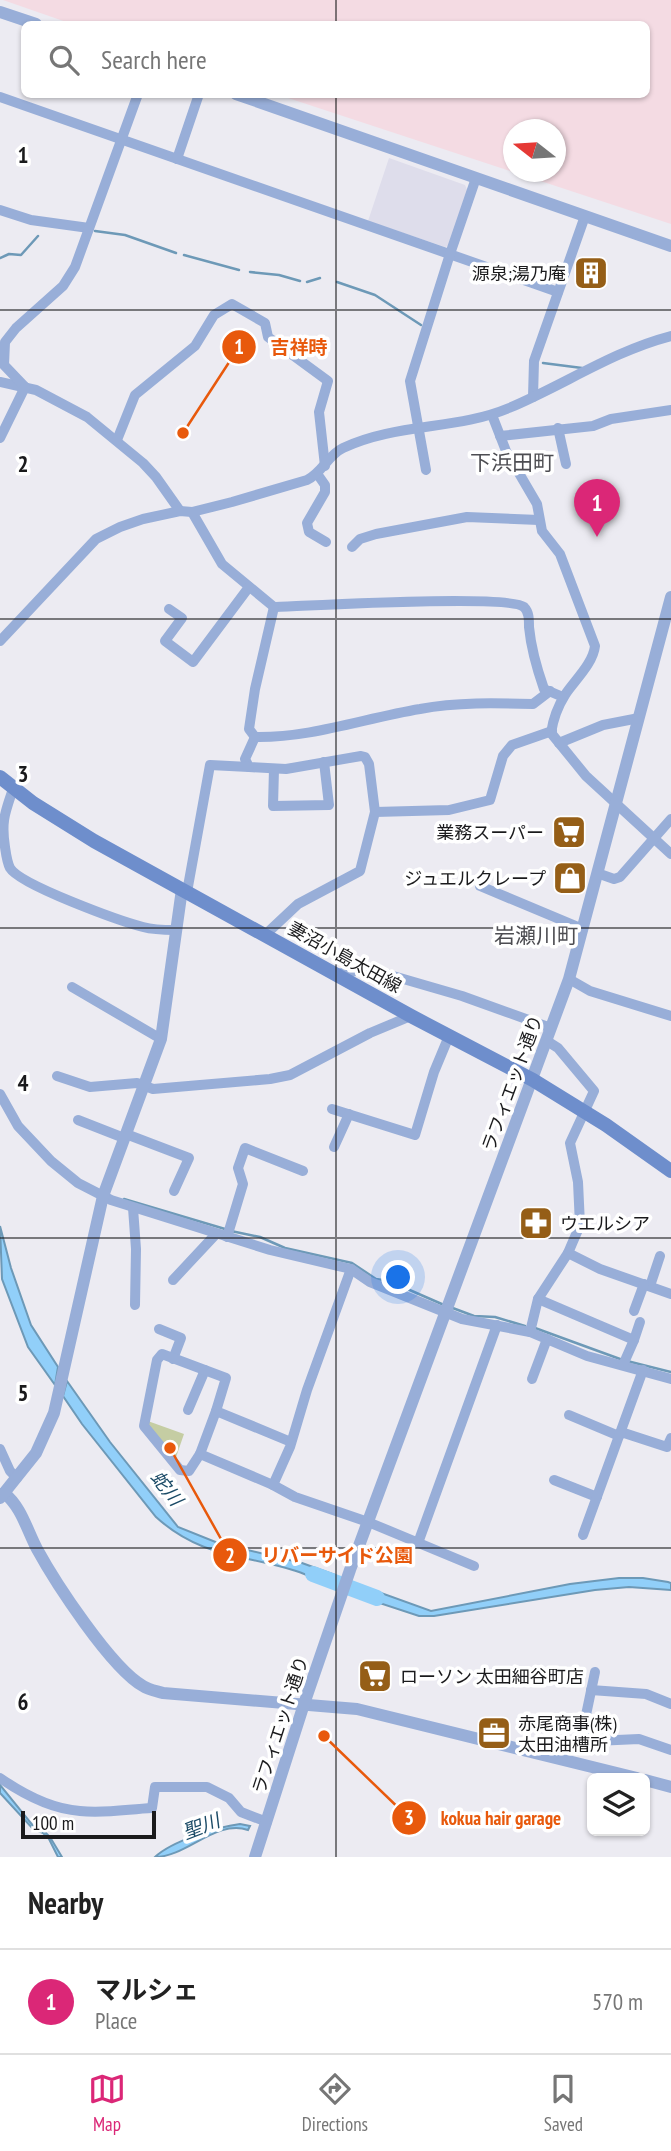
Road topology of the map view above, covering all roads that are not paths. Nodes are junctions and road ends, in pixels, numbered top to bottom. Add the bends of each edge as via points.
1 (0, 12) edge
2 (27, 21) edge
3 (0, 97) edge
4 (137, 98) edge
5 (198, 98) edge
6 (247, 98) edge
7 (122, 140) junction
8 (177, 159) junction
9 (476, 178) junction
10 (0, 210) edge
11 (585, 216) junction
12 (89, 228) junction
13 (671, 246) edge
14 (450, 254) junction
15 (558, 292) junction
16 (671, 336) edge
17 (0, 382) edge
18 (24, 387) junction
19 (533, 397) junction
20 (671, 410) edge
21 (492, 415) junction
22 (419, 426) junction
23 (558, 428) junction
24 (500, 436) junction
25 (0, 438) edge
26 (117, 440) junction
27 (566, 464) dead end
28 (321, 470) junction
29 (426, 470) dead end
30 (180, 511) junction
31 (192, 512) junction
32 (539, 520) junction
33 (326, 542) dead end
34 (352, 547) dead end
35 (249, 587) junction
36 (671, 597) edge
37 (274, 607) junction
38 (169, 609) dead end
39 (1, 638) edge
40 (550, 691) junction
41 (563, 697) junction
42 (639, 718) junction
43 (552, 730) junction
44 (255, 737) junction
45 (559, 743) junction
46 (324, 762) junction
47 (250, 768) junction
48 (274, 769) junction
49 (0, 778) edge
50 (13, 789) junction
51 (617, 803) junction
52 (375, 813) junction
53 (671, 819) edge
54 (1, 822) edge
55 (653, 839) junction
56 (671, 854) edge
57 (4, 862) edge
58 (597, 873) junction
59 (480, 886) dead end
60 (185, 890) junction
61 (583, 929) junction
62 (175, 930) junction
63 (265, 935) junction
64 (336, 974) junction
65 (569, 979) junction
66 (72, 987) dead end
67 (411, 1016) junction
68 (671, 1016) edge
69 (551, 1028) junction
70 (449, 1036) junction
71 (161, 1039) junction
72 (547, 1041) junction
73 (57, 1076) dead end
74 (533, 1080) junction
75 (145, 1086) junction
76 (0, 1094) edge
77 (332, 1109) dead end
78 (585, 1112) junction
79 (349, 1114) junction
80 (78, 1120) dead end
81 (125, 1136) junction
82 (334, 1147) dead end
83 (303, 1171) dead end
84 (671, 1171) edge
85 (174, 1191) dead end
86 (103, 1196) junction
87 (133, 1208) junction
88 (221, 1235) junction
89 (568, 1253) junction
90 (660, 1256) dead end
91 (351, 1269) junction
92 (173, 1280) dead end
93 (647, 1285) junction
94 (671, 1294) edge
95 (538, 1299) junction
96 (135, 1305) dead end
97 (634, 1311) dead end
98 (445, 1312) junction
99 (639, 1322) dead end
100 (497, 1325) junction
101 (159, 1329) dead end
102 (530, 1332) junction
103 (547, 1339) junction
104 (634, 1340) junction
105 (173, 1359) junction
106 (623, 1365) junction
107 (205, 1370) junction
108 (643, 1370) junction
109 (532, 1379) dead end
110 (671, 1379) edge
111 (188, 1410) dead end
112 (216, 1411) junction
113 (569, 1415) dead end
114 (620, 1434) junction
115 (671, 1438) edge
116 (291, 1442) junction
117 (0, 1449) edge
118 (200, 1454) junction
119 (17, 1478) junction
120 (554, 1480) dead end
121 (273, 1485) junction
122 (2, 1495) edge
123 (597, 1497) junction
124 (368, 1522) junction
125 (583, 1535) dead end
126 (418, 1543) junction
127 (474, 1566) dead end
128 (595, 1672) dead end
129 (591, 1690) junction
130 (304, 1704) junction
131 (671, 1704) edge
132 (595, 1741) junction
133 (671, 1751) edge
134 (541, 1754) junction
135 (617, 1773) edge
136 (0, 1777) edge
137 (650, 1781) edge
138 (671, 1787) edge
139 (267, 1822) junction
140 (255, 1857) edge

1 - 2 street
3 - 7 street
4 - 7 street
5 - 8 street
6 - 9 street
7 - 8 street
7 - 12 street
8 - 14 street
9 - 11 street
9 - 14 street
10 - 12 street via 31,220
11 - 13 street
11 - 15 street
12 - 18 street via 63,286 5,342 4,365
14 - 15 street
14 - 22 street via 410,381
15 - 19 street via 534,361
16 - 19 street via 627,349
17 - 18 street
18 - 25 street
18 - 26 street via 87,417
19 - 21 street
20 - 23 street via 593,426
21 - 22 street
21 - 24 street
22 - 28 street via 342,449
22 - 29 street
23 - 24 street
23 - 27 street
24 - 32 street via 537,504
26 - 28 street via 135,395 195,346 214,315 232,304 265,323 268,337 328,381 319,412
26 - 30 street via 156,477
28 - 31 street via 307,480
28 - 33 street via 325,492 307,523 309,532
30 - 31 street
30 - 39 street via 143,519 96,540
31 - 35 street via 222,564
32 - 34 street via 467,517 376,534
32 - 41 street via 546,539 560,554 595,646
35 - 37 street
35 - 38 street via 193,662 165,641 182,618
36 - 42 street, ラフィエット通り
37 - 40 street via 474,600 519,604 526,608 541,680
37 - 44 street via 249,729
40 - 41 street
40 - 44 street via 533,704 483,702 421,708 344,726
41 - 43 street
42 - 45 street via 603,725
42 - 51 street, ラフィエット通り
43 - 45 street
43 - 52 street via 512,745 503,756 490,800 449,810
44 - 47 street via 245,759
45 - 51 street via 586,776
46 - 48 street
46 - 48 street via 329,805 273,806
46 - 52 street via 365,757
47 - 48 street
47 - 60 street via 210,765
49 - 50 main road, 妻沼小島太田線
50 - 54 street
50 - 60 main road, 妻沼小島太田線 via 73,830
51 - 55 street
51 - 58 street, ラフィエット通り
52 - 63 street via 360,871 298,904
53 - 55 street
54 - 57 street
55 - 56 street
55 - 58 street via 620,877
57 - 62 street via 33,886 136,925
58 - 61 street, ラフィエット通り
59 - 61 street
60 - 62 street
60 - 63 main road, 妻沼小島太田線
61 - 65 street, ラフィエット通り
62 - 71 street
63 - 64 main road, 妻沼小島太田線
64 - 67 main road, 妻沼小島太田線
64 - 69 street via 369,969
65 - 68 street via 590,991
65 - 69 street, ラフィエット通り
66 - 71 street
67 - 70 main road, 妻沼小島太田線
67 - 75 street via 290,1076
69 - 72 street, ラフィエット通り
70 - 74 main road, 妻沼小島太田線
70 - 79 street via 415,1135
71 - 75 street
72 - 74 street, ラフィエット通り
72 - 78 street via 594,1091
73 - 75 street via 90,1087
74 - 78 main road, 妻沼小島太田線
74 - 98 street, ラフィエット通り
75 - 81 street
76 - 86 street via 18,1126 51,1161
77 - 79 street
78 - 84 main road, 妻沼小島太田線
78 - 89 street via 570,1143 580,1225
79 - 82 street
80 - 81 street
81 - 85 street via 189,1158
81 - 86 street
83 - 88 street via 245,1148 238,1168 243,1184
86 - 87 street
86 - 119 street via 55,1405 44,1437
87 - 88 street
87 - 96 street
88 - 91 street
88 - 92 street
89 - 93 street
89 - 95 street
90 - 93 street
91 - 98 street via 370,1282
91 - 116 street
93 - 94 street
93 - 97 street
95 - 102 street
95 - 104 street
98 - 100 street
98 - 124 street, ラフィエット通り
99 - 104 street
100 - 102 street
100 - 126 street
101 - 105 street via 181,1338
102 - 103 street
103 - 106 street
103 - 109 street
104 - 106 street
105 - 107 street
105 - 118 street via 162,1354 157,1360 144,1426 180,1470 189,1471
106 - 108 street
107 - 111 street
107 - 112 street via 226,1378
108 - 110 street
108 - 114 street
112 - 116 street
112 - 118 street
113 - 114 street
114 - 115 street via 667,1447
114 - 123 street
116 - 121 street
117 - 119 street
118 - 121 street
119 - 122 street
120 - 123 street
121 - 124 street
122 - 130 street via 15,1503 59,1585 117,1663 143,1687 163,1693
123 - 125 street
124 - 126 street
124 - 130 street, ラフィエット通り
126 - 127 street
128 - 129 street
129 - 131 street via 646,1694
129 - 132 street via 586,1715
130 - 134 street via 357,1709
130 - 139 street, ラフィエット通り
132 - 133 street via 639,1739
132 - 134 street
134 - 135 street
136 - 139 street via 41,1801 80,1811 152,1808 155,1787 207,1787 229,1798 241,1812
137 - 138 street
139 - 140 street, ラフィエット通り

